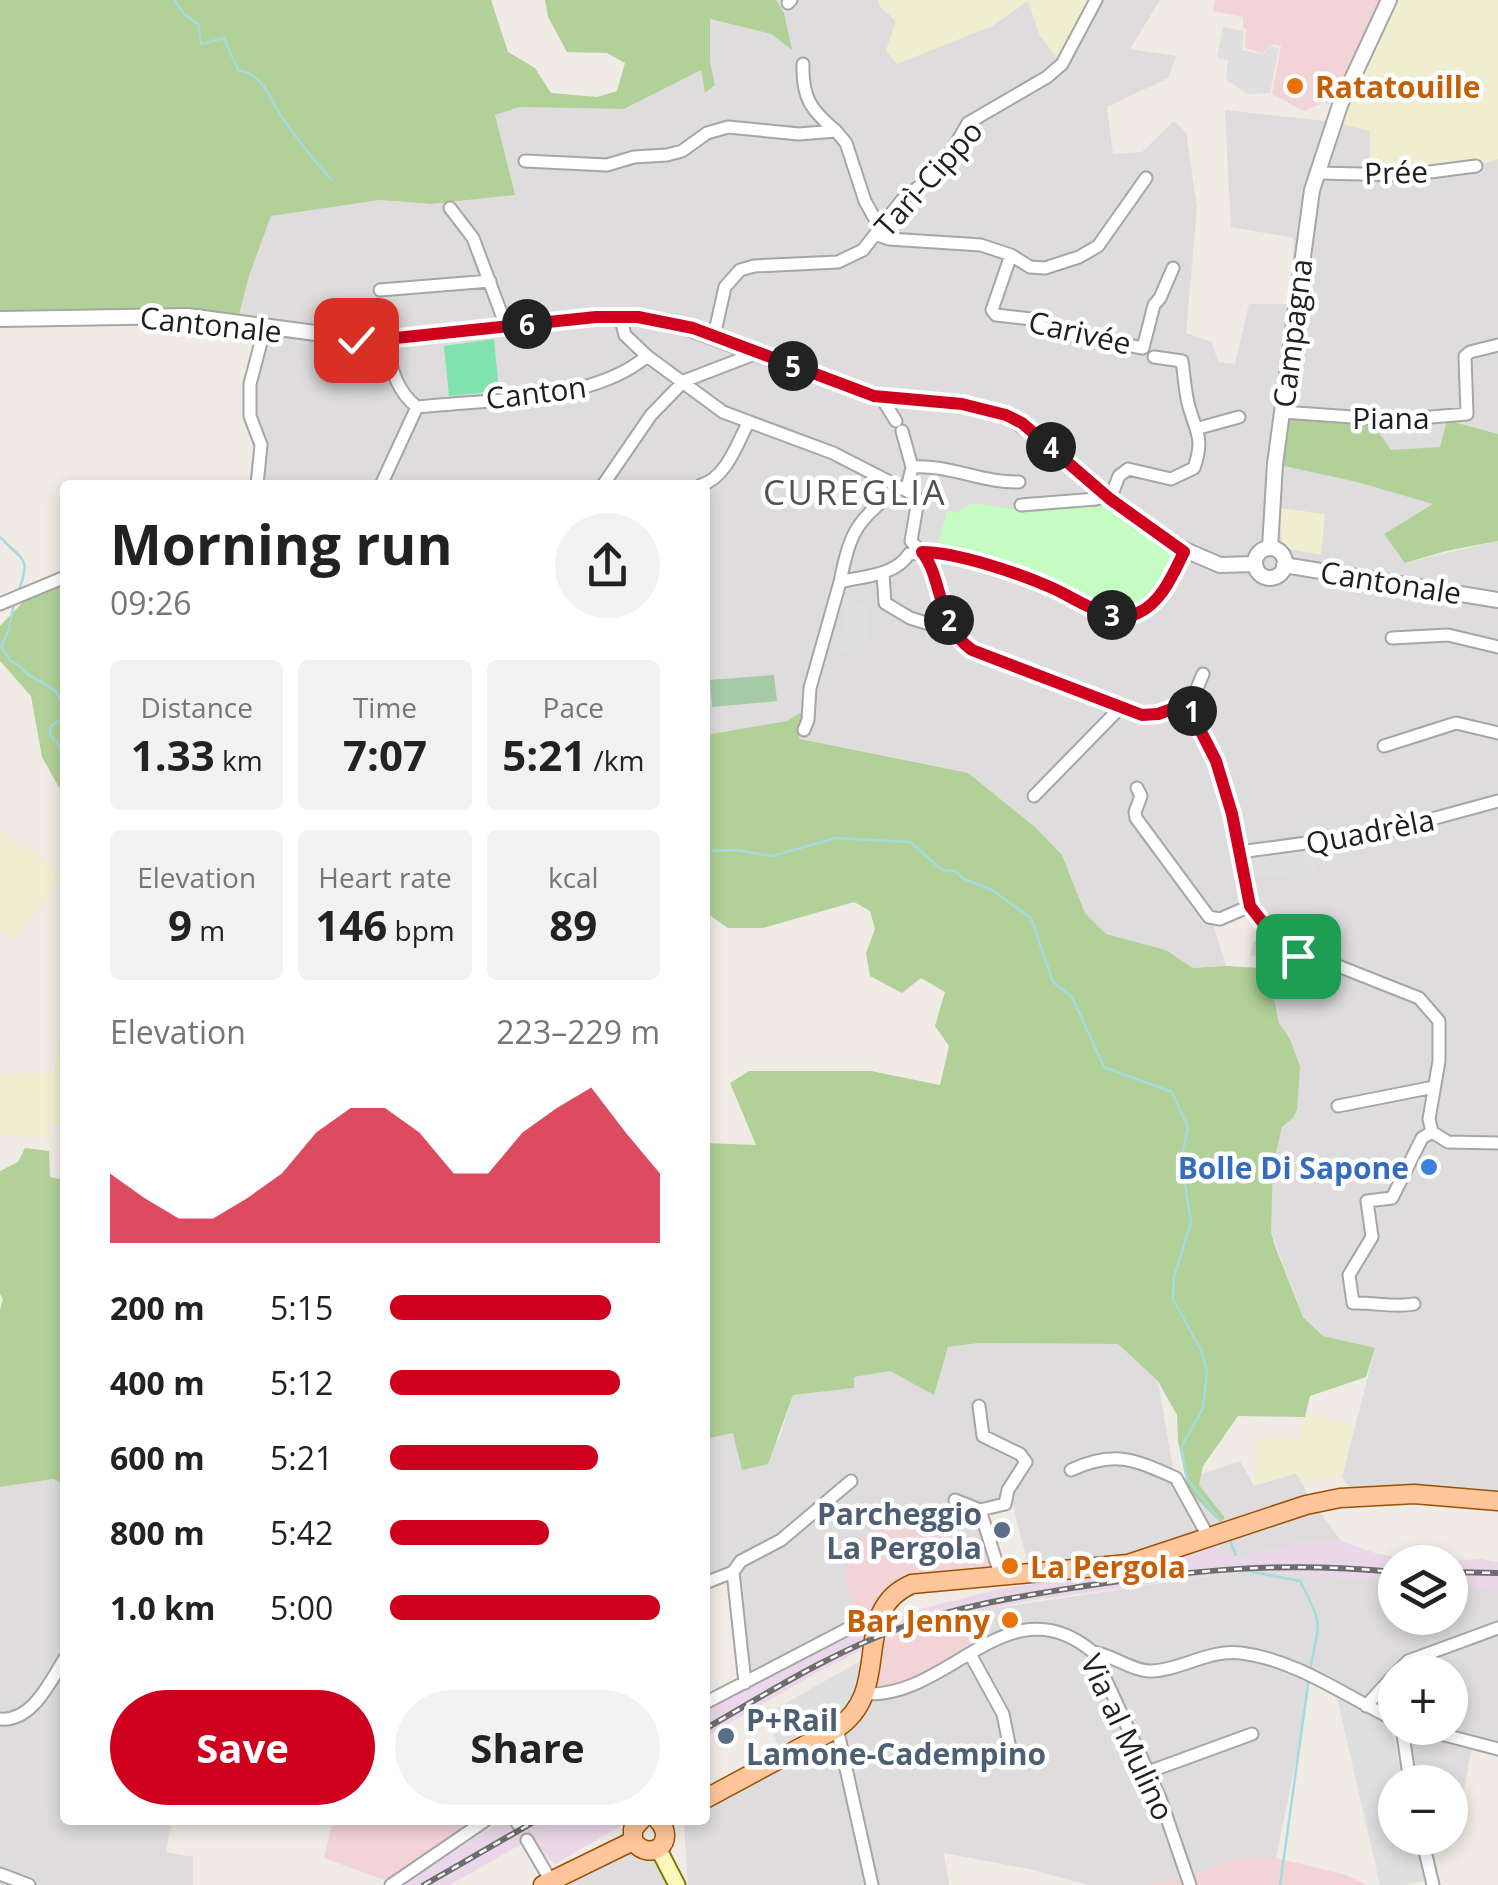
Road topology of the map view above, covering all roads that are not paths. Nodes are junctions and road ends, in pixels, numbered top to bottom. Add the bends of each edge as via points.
1 (1096, 0) edge
2 (1389, 0) edge
3 (803, 64) dead end
4 (836, 131) junction
5 (525, 161) dead end
6 (1476, 166) dead end
7 (1316, 173) junction
8 (1146, 178) dead end
9 (450, 208) dead end
10 (879, 232) junction
11 (1010, 255) junction
12 (1173, 268) dead end
13 (490, 280) junction
14 (380, 290) dead end
15 (620, 316) junction
16 (0, 319) edge
17 (506, 326) junction
18 (265, 327) junction
19 (714, 336) junction
20 (387, 339) junction
21 (1498, 346) edge
22 (756, 353) junction
23 (647, 356) junction
24 (1154, 357) dead end
25 (684, 380) junction
26 (881, 397) junction
27 (417, 406) junction
28 (1282, 412) junction
29 (1240, 417) dead end
30 (748, 423) junction
31 (1199, 428) junction
32 (912, 468) junction
33 (258, 480) edge
34 (383, 480) edge
35 (607, 480) edge
36 (1019, 482) dead end
37 (710, 483) edge
38 (903, 488) junction
39 (1108, 497) junction
40 (1022, 505) dead end
41 (1270, 548) junction
42 (922, 552) junction
43 (1184, 552) junction
44 (1255, 564) junction
45 (1284, 565) junction
46 (883, 573) junction
47 (60, 580) edge
48 (840, 582) junction
49 (11, 598) edge
50 (1498, 600) edge
51 (954, 632) junction
52 (1392, 638) dead end
53 (1498, 647) edge
54 (1203, 674) dead end
55 (1183, 705) junction
56 (1120, 708) junction
57 (804, 730) dead end
58 (1498, 734) edge
59 (1384, 746) dead end
60 (1138, 788) dead end
61 (1034, 796) dead end
62 (1498, 801) edge
63 (1240, 852) junction
64 (1250, 906) junction
65 (1434, 1087) junction
66 (1338, 1106) dead end
67 (1432, 1132) junction
68 (1498, 1143) edge
69 (1414, 1304) dead end
70 (979, 1406) dead end
71 (1070, 1470) dead end
72 (851, 1481) dead end
73 (955, 1500) dead end
74 (1498, 1501) edge
75 (980, 1510) junction
76 (1219, 1535) junction
77 (733, 1572) junction
78 (1001, 1578) junction
79 (710, 1581) edge
80 (877, 1620) junction
81 (1498, 1628) edge
82 (1094, 1652) junction
83 (970, 1654) junction
84 (1427, 1655) edge
85 (60, 1665) edge
86 (745, 1683) junction
87 (1378, 1693) edge
88 (866, 1694) junction
89 (710, 1700) edge
90 (1366, 1706) junction
91 (1378, 1712) edge
92 (0, 1719) edge
93 (837, 1728) junction
94 (1252, 1734) dead end
95 (1468, 1741) edge
96 (1498, 1749) edge
97 (1010, 1750) dead end
98 (1148, 1772) junction
99 (710, 1796) edge
100 (479, 1825) edge
101 (636, 1825) edge
102 (664, 1825) edge
103 (527, 1840) dead end
104 (633, 1841) junction
105 (658, 1850) junction
106 (1426, 1855) edge
107 (0, 1874) edge
108 (547, 1883) edge
109 (29, 1885) edge
110 (391, 1885) edge
111 (676, 1885) edge
112 (872, 1885) edge
113 (1190, 1885) edge
114 (1433, 1885) edge

1 - 10 street, Tarì-Cippo via 1062,64 968,123 941,170 902,200
2 - 7 street, Campagna
3 - 4 street via 804,92
4 - 5 street via 728,127 673,154 607,164
4 - 10 street
6 - 7 street, Prée via 1408,175
7 - 28 street, Campagna
8 - 11 street via 1093,250 1040,269
9 - 13 street via 473,238
10 - 11 street via 889,239 982,245
10 - 19 street, Tarì-Cippo via 852,258 838,262 740,270 725,287
11 - 12 street, Carivée via 992,310 996,315 1143,348
13 - 14 street
13 - 17 street
15 - 17 street, Cantonale
15 - 19 street, Cantonale
15 - 23 street via 624,335
16 - 18 street, Cantonale via 178,315
17 - 20 street, Cantonale
18 - 20 street, Cantonale
18 - 33 street via 250,384 250,416 261,445
19 - 22 street, Cantonale
20 - 27 street via 404,398
21 - 28 street, Piana via 1465,356 1467,414 1395,420
22 - 25 street
22 - 26 street, Cantonale
23 - 25 street
23 - 27 street, Canton via 600,384
24 - 31 street via 1182,361 1188,406
25 - 30 street
25 - 35 street
26 - 32 street
26 - 39 street, Cantonale via 1006,415
27 - 34 street
28 - 41 street, Campagna
29 - 31 street
30 - 37 street
30 - 38 street via 833,453
31 - 39 street via 1194,468 1171,479 1128,469
32 - 36 street
32 - 38 street
38 - 42 street via 918,500 911,541
38 - 48 street via 865,515 849,538
39 - 40 street
39 - 43 street, Cantonale
41 - 44 street
41 - 45 street
42 - 43 street via 1049,586 1122,616 1139,613 1158,597
42 - 46 street
42 - 51 street
43 - 44 street, Cantonale via 1220,564
44 - 45 street via 1272,577
45 - 50 street, Cantonale
46 - 48 street
46 - 51 street via 885,602
47 - 49 street
48 - 57 street
51 - 56 street via 972,650
52 - 53 street via 1448,635
54 - 55 street
55 - 56 street via 1142,715
55 - 63 street via 1193,712 1216,761
56 - 61 street
58 - 59 street via 1456,723
60 - 64 street via 1136,818 1209,917
62 - 63 street, Quadrèla via 1380,833
63 - 64 street
64 - 65 street via 1298,956 1419,998 1439,1022
65 - 66 street
65 - 67 street
67 - 68 street via 1448,1142
67 - 69 street via 1422,1138 1392,1198 1367,1201 1372,1237 1349,1275 1353,1303
70 - 75 street via 982,1436 1026,1462 1006,1504
71 - 76 street via 1117,1457 1176,1478
72 - 77 street
73 - 75 street
74 - 76 main road via 1366,1495 1320,1501
75 - 78 street
76 - 78 main road via 1117,1566
77 - 79 street
77 - 86 street
78 - 80 main road via 912,1584 890,1598
80 - 86 street
80 - 88 main road
81 - 84 street
82 - 83 street, Via al Mulino via 1067,1634 1038,1627
82 - 90 street via 1146,1671 1228,1652 1247,1654 1309,1673
82 - 98 street, Via al Mulino
83 - 88 street, Via al Mulino via 895,1692
83 - 97 street via 1003,1714
85 - 92 street via 24,1714
86 - 89 street
87 - 90 street
88 - 93 main road
90 - 91 street
93 - 99 main road
93 - 112 street
94 - 98 street
95 - 96 street
98 - 113 street, Via al Mulino
100 - 110 street
101 - 104 main road
102 - 105 main road via 666,1840
103 - 108 street
104 - 105 main road via 645,1852
104 - 108 main road
105 - 111 main road
106 - 114 street
107 - 109 street

